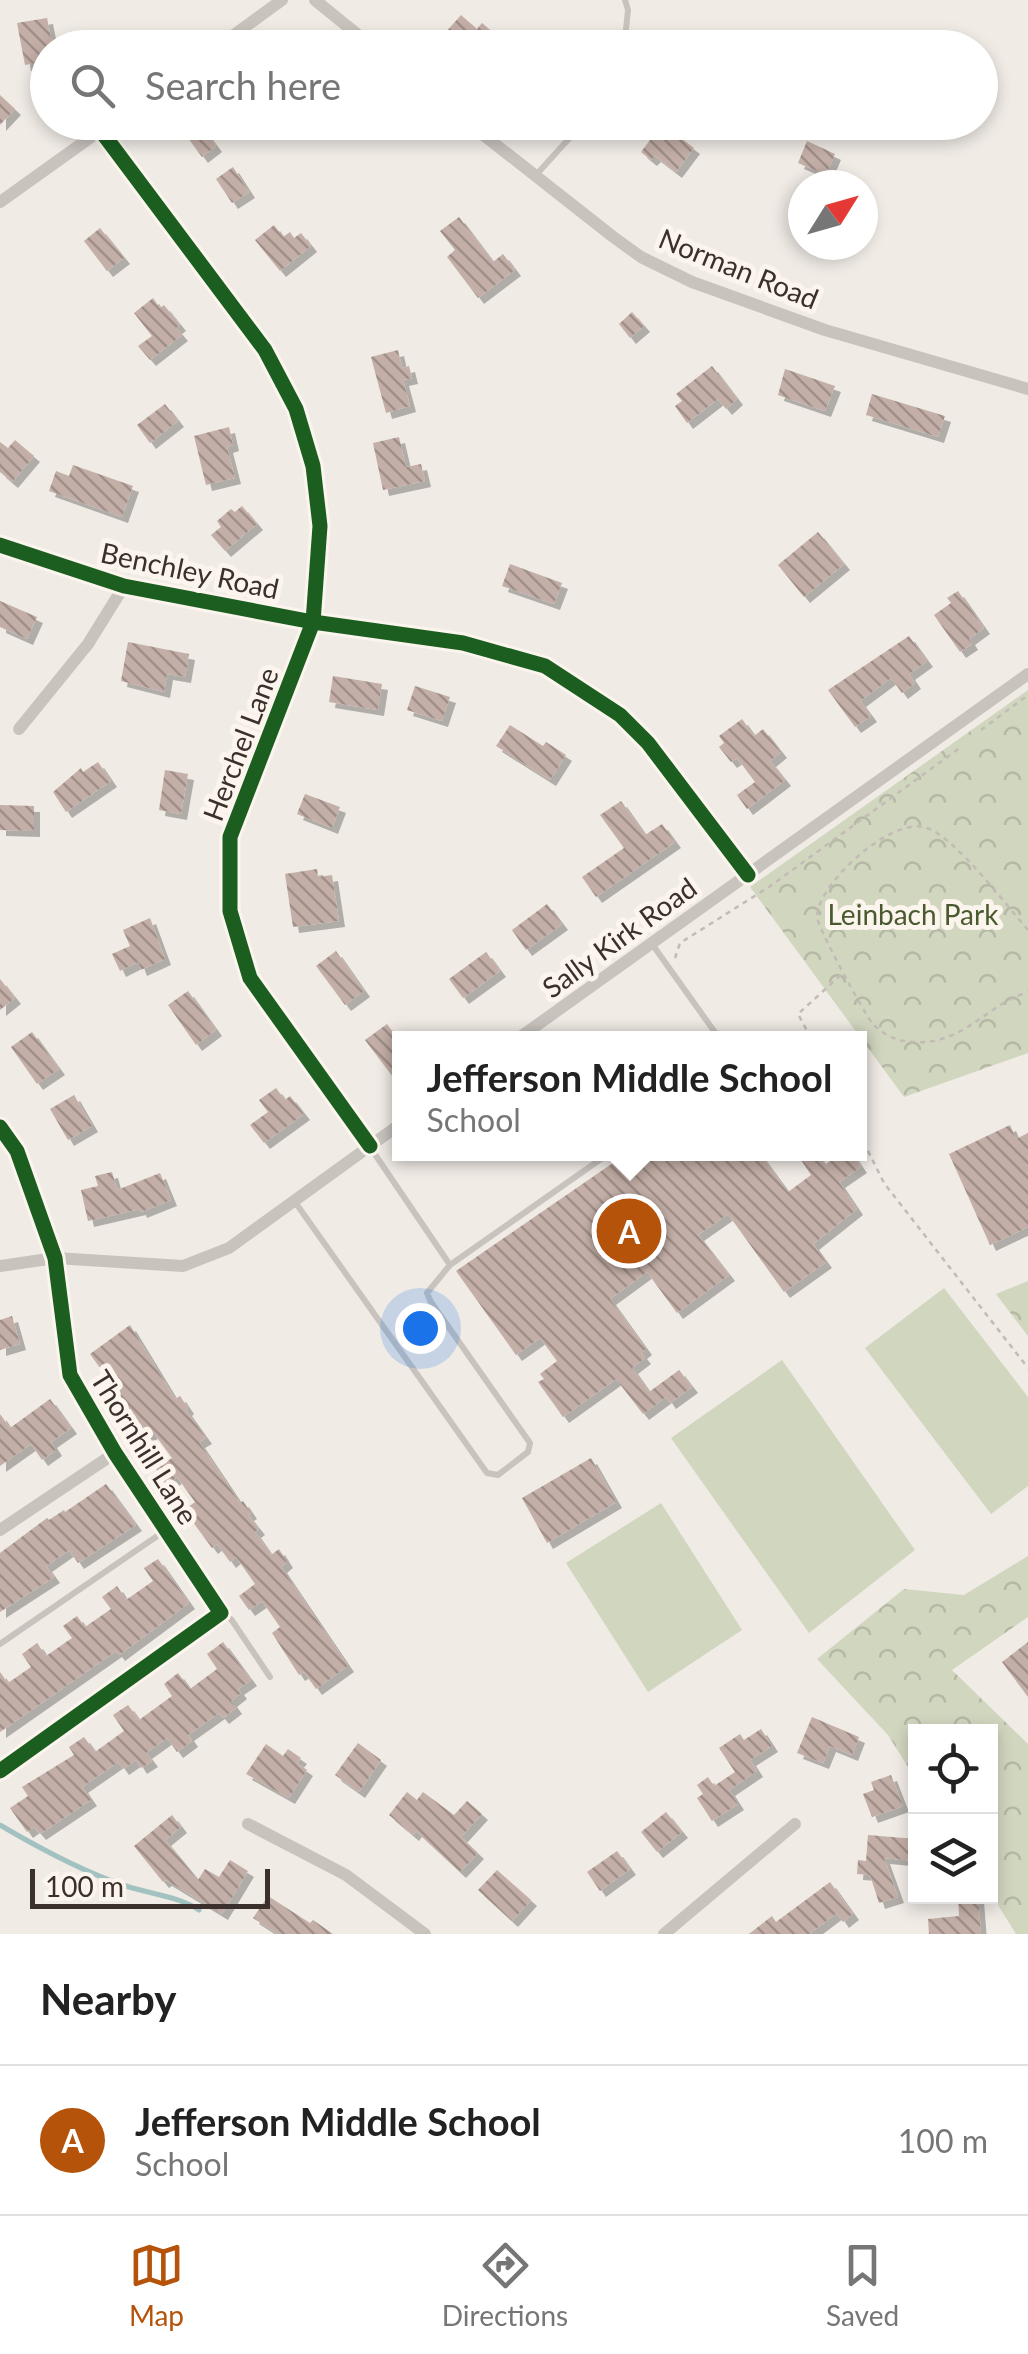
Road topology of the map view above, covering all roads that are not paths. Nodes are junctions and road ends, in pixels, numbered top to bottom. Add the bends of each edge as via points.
1 (282, 0) edge
2 (315, 0) edge
3 (626, 0) edge
4 (241, 30) edge
5 (352, 30) edge
6 (626, 30) edge
7 (87, 140) edge
8 (117, 140) edge
9 (490, 140) edge
10 (568, 140) edge
11 (535, 176) junction
12 (0, 202) edge
13 (1028, 389) edge
14 (0, 544) edge
15 (124, 586) junction
16 (313, 622) junction
17 (1028, 674) edge
18 (19, 729) dead end
19 (748, 876) junction
20 (652, 944) junction
21 (530, 1031) edge
22 (714, 1031) edge
23 (0, 1127) edge
24 (392, 1130) edge
25 (370, 1146) junction
26 (598, 1161) edge
27 (294, 1200) junction
28 (54, 1258) junction
29 (450, 1265) junction
30 (0, 1266) edge
31 (115, 1452) junction
32 (0, 1530) edge
33 (166, 1530) junction
34 (221, 1613) junction
35 (0, 1644) edge
36 (270, 1677) dead end
37 (0, 1771) edge
38 (248, 1824) dead end
39 (796, 1824) dead end
40 (425, 1934) edge
41 (664, 1934) edge

1 - 4 street
2 - 5 street
3 - 6 lane
7 - 12 street
8 - 16 street, Herchel Lane via 265,350 296,409 313,466 320,526
9 - 11 street, Norman Road
10 - 11 lane
11 - 13 street, Norman Road via 642,257 692,282 825,330
14 - 15 street, Benchley Road
15 - 16 street, Benchley Road
15 - 18 street via 88,644
16 - 19 street, Benchley Road via 463,643 545,666 620,715 648,743
16 - 25 street, Herchel Lane via 230,837 230,912 250,978
17 - 19 street, Sally Kirk Road
19 - 20 street, Sally Kirk Road
20 - 21 street, Sally Kirk Road
20 - 22 lane
23 - 28 street, Thornhill Lane via 17,1151
24 - 25 street
25 - 27 street
25 - 29 lane
26 - 29 lane
27 - 28 street via 229,1248 183,1266
27 - 29 lane via 487,1473 498,1475 530,1444 430,1302 426,1293
28 - 30 street
28 - 31 street, Thornhill Lane via 70,1374
31 - 32 street
31 - 33 street, Thornhill Lane
33 - 34 street, Thornhill Lane
33 - 35 lane
34 - 36 lane
34 - 37 street
38 - 40 street via 346,1875
39 - 41 street

